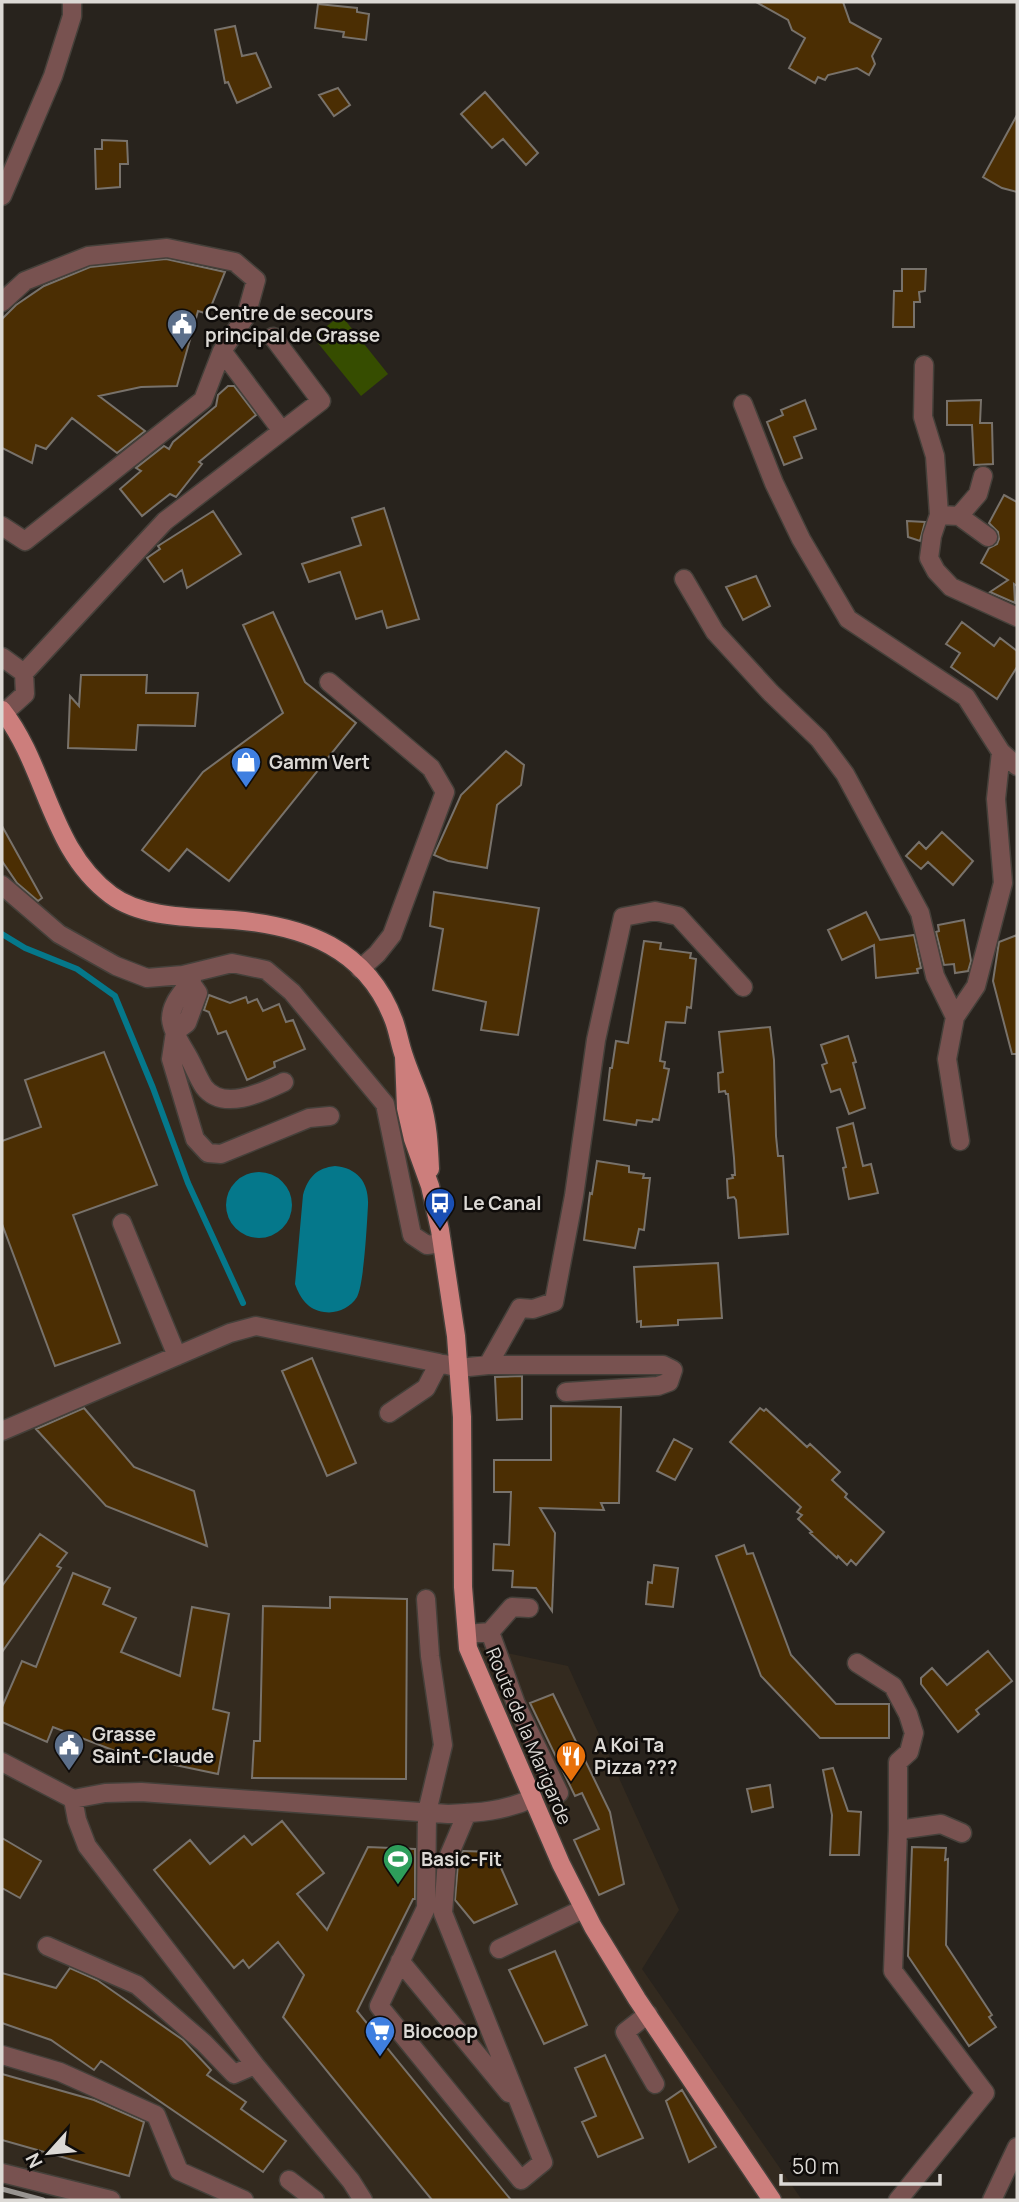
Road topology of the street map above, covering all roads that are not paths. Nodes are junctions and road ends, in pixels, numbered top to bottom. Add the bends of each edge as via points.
1 (72, 2) edge
2 (2, 196) edge
3 (2, 302) edge
4 (272, 337) dead end
5 (222, 351) junction
6 (924, 365) dead end
7 (743, 404) dead end
8 (282, 431) junction
9 (984, 476) dead end
10 (939, 515) junction
11 (959, 516) junction
12 (2, 526) edge
13 (988, 537) dead end
14 (684, 579) dead end
15 (1017, 617) edge
16 (2, 657) edge
17 (24, 673) junction
18 (329, 682) dead end
19 (3, 712) edge
20 (1001, 752) junction
21 (1017, 766) edge
22 (2, 885) edge
23 (360, 969) junction
24 (193, 977) junction
25 (743, 987) dead end
26 (955, 1017) junction
27 (175, 1032) junction
28 (284, 1082) dead end
29 (330, 1116) dead end
30 (960, 1141) dead end
31 (122, 1223) dead end
32 (442, 1243) junction
33 (177, 1356) junction
34 (439, 1363) junction
35 (488, 1366) junction
36 (458, 1368) junction
37 (566, 1392) dead end
38 (389, 1413) dead end
39 (2, 1431) edge
40 (426, 1599) dead end
41 (529, 1608) dead end
42 (490, 1632) junction
43 (467, 1634) junction
44 (857, 1663) dead end
45 (2, 1762) edge
46 (559, 1793) dead end
47 (73, 1798) junction
48 (533, 1798) junction
49 (427, 1812) junction
50 (467, 1813) junction
51 (898, 1830) junction
52 (962, 1833) dead end
53 (583, 1909) junction
54 (422, 1915) junction
55 (47, 1946) dead end
56 (499, 1949) dead end
57 (458, 1950) junction
58 (400, 1961) junction
59 (648, 2014) junction
60 (2, 2055) edge
61 (255, 2065) junction
62 (655, 2084) dead end
63 (1017, 2147) edge
64 (539, 2165) junction
65 (2, 2172) edge
66 (289, 2180) dead end
67 (111, 2200) edge
68 (244, 2200) edge
69 (315, 2200) edge
70 (363, 2200) edge
71 (772, 2200) edge
72 (898, 2200) edge
73 (992, 2200) edge

1 - 2 street via 53,76
3 - 5 street via 25,281 88,256 167,248 235,262 256,280 246,316
4 - 8 street via 321,401
5 - 8 street
5 - 12 street via 203,400 192,409 25,541
6 - 10 street via 923,417 936,456
7 - 20 street via 801,539 848,619 966,697
8 - 17 street via 165,521
9 - 11 street via 978,494
10 - 11 street
10 - 15 street via 929,558 936,571 951,587
11 - 13 street
14 - 26 street via 715,632 819,738 845,774 920,913 935,976
16 - 17 street
17 - 19 street via 25,694
18 - 23 street via 431,768 445,792 392,935
19 - 23 main road, Route de la Marigarde via 21,739 73,857 113,897 165,914 287,927 339,951
20 - 21 street
20 - 26 street via 996,799 1003,883 976,986
22 - 24 street via 59,934 116,966 147,978
23 - 32 main road, Route de la Marigarde via 389,1010 404,1057 406,1108
24 - 27 street via 198,993 187,1023
24 - 32 street via 232,962 266,970 292,992 385,1104 412,1235 427,1245
25 - 35 street via 678,916 655,911 623,917 597,1040 554,1302 520,1308
26 - 30 street via 947,1059
27 - 28 street via 206,1089 215,1095 230,1100
27 - 29 street via 171,1059 195,1139 208,1153 221,1154 309,1118
31 - 33 street
32 - 36 main road, Route de la Marigarde
33 - 34 street via 257,1326
33 - 39 street
34 - 36 street
34 - 38 street via 426,1388
35 - 36 street
35 - 37 street via 663,1365 673,1370 669,1382 658,1386
36 - 43 main road, Route de la Marigarde
40 - 49 street via 443,1745
41 - 42 street via 512,1607
42 - 43 street
42 - 46 street via 516,1704
43 - 48 main road, Route de la Marigarde via 475,1669
44 - 51 street via 893,1686 914,1733 909,1752 898,1762
45 - 47 street
47 - 49 street via 141,1791
47 - 61 street via 87,1846
48 - 50 street via 499,1810
48 - 53 main road, Route de la Marigarde
49 - 50 street
49 - 54 street via 426,1908
50 - 57 street via 447,1860 443,1913
51 - 52 street via 941,1824
51 - 72 street via 893,1971 985,2092
53 - 56 street
53 - 59 main road, Route de la Marigarde
54 - 57 street
54 - 58 street
55 - 61 street via 137,1985 234,2074
57 - 64 street via 531,2128 543,2162
58 - 64 street via 507,2088
58 - 64 street via 379,2006 521,2180
59 - 62 street via 625,2032
59 - 71 main road, Route de la Marigarde
60 - 68 street via 60,2072 156,2115 179,2171
61 - 70 street
63 - 73 street
65 - 67 street
66 - 69 street

